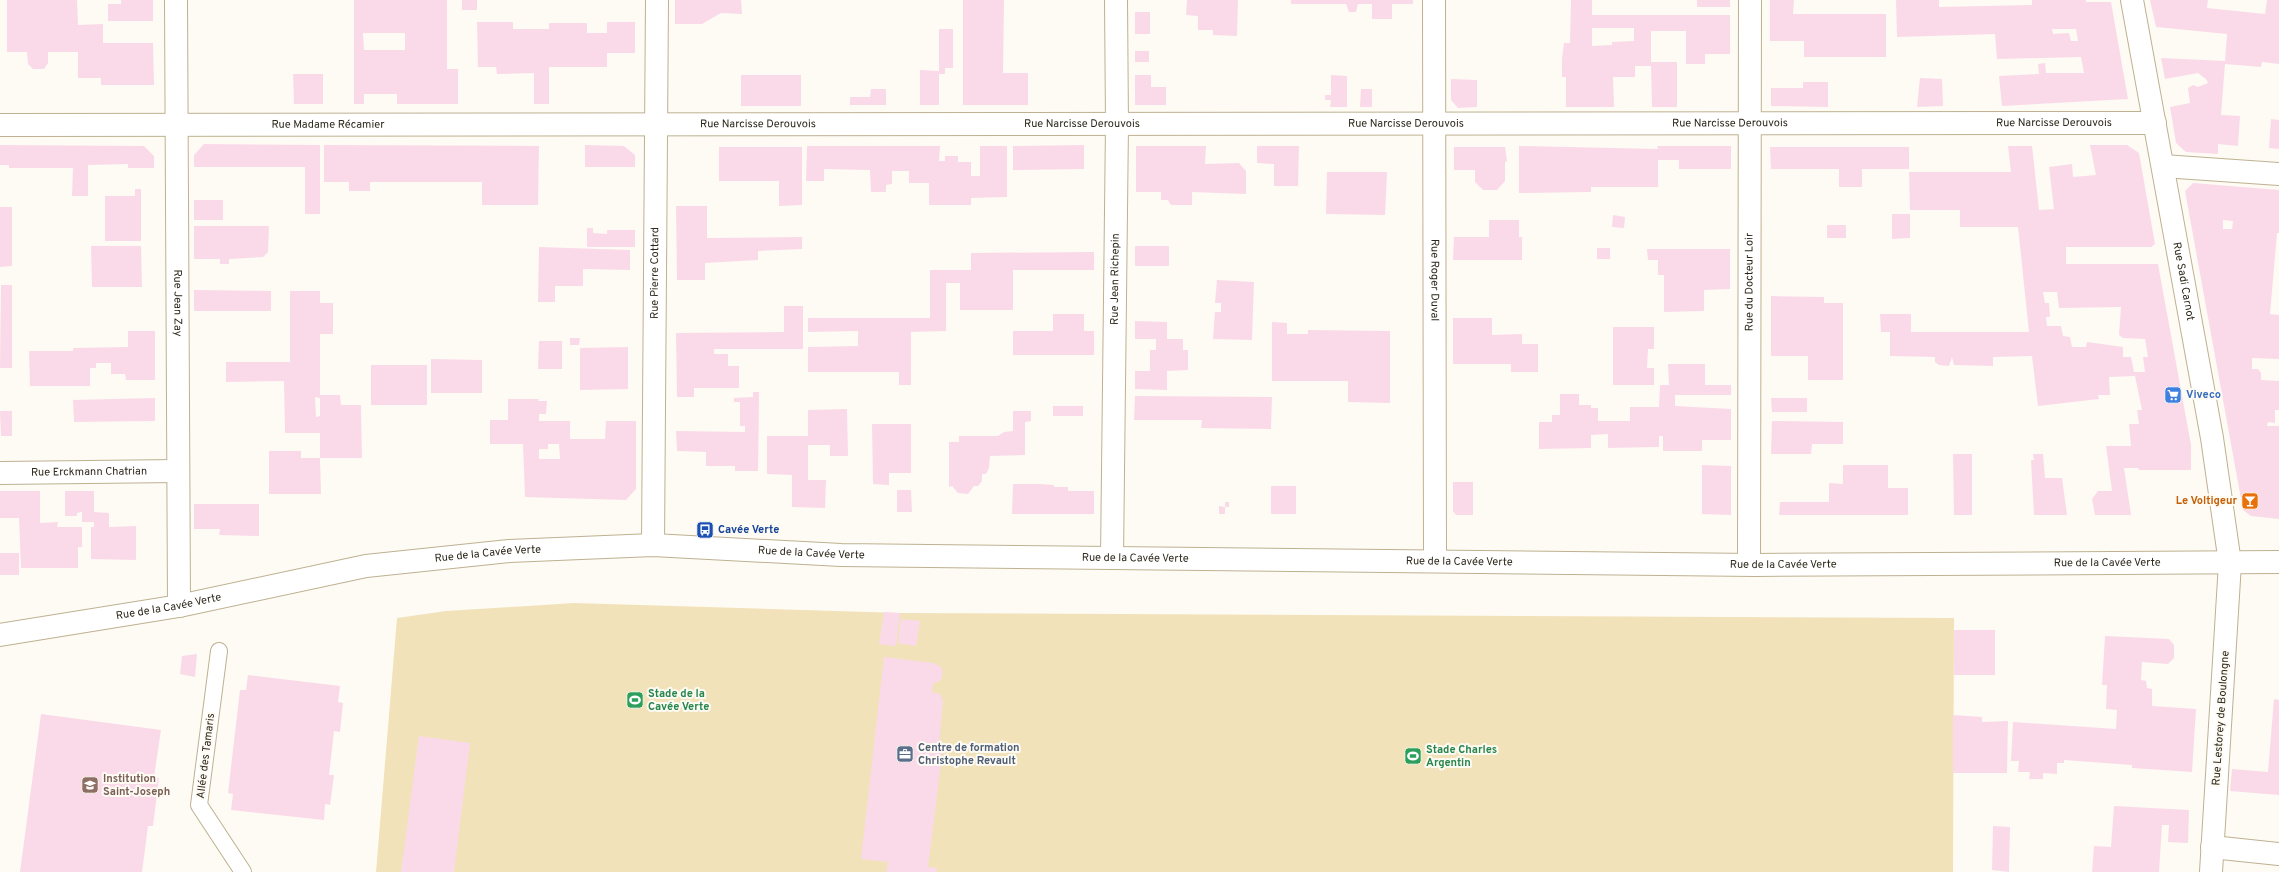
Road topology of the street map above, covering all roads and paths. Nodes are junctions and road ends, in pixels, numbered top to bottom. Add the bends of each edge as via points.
1 (176, 0) edge
2 (657, 0) edge
3 (1116, 0) edge
4 (1434, 0) edge
5 (1750, 0) edge
6 (2132, 0) edge
7 (1750, 123) junction
8 (2154, 123) junction
9 (657, 124) junction
10 (1117, 124) junction
11 (1434, 124) junction
12 (0, 125) edge
13 (176, 125) junction
14 (2163, 166) junction
15 (2279, 174) edge
16 (178, 470) junction
17 (0, 473) edge
18 (653, 545) junction
19 (1112, 558) junction
20 (1435, 560) junction
21 (2279, 562) edge
22 (2230, 563) junction
23 (1749, 564) junction
24 (179, 606) junction
25 (0, 636) edge
26 (219, 651) dead end
27 (2212, 847) junction
28 (2279, 854) edge
29 (243, 872) edge
30 (2211, 872) edge

1 - 13 street, Rue Jean Zay
2 - 9 street, Rue Pierre Cottard
3 - 10 street, Rue Jean Richepin
4 - 11 street, Rue Roger Duval
5 - 7 street, Rue du Docteur Loir
6 - 8 street, Rue Sadi Carnot
7 - 8 street, Rue Narcisse Derouvois
7 - 11 street, Rue Narcisse Derouvois
7 - 23 street, Rue du Docteur Loir
8 - 14 street, Rue Sadi Carnot
9 - 10 street, Rue Narcisse Derouvois
9 - 13 street, Rue Madame Récamier
9 - 18 street, Rue Pierre Cottard
10 - 11 street, Rue Narcisse Derouvois
10 - 19 street, Rue Jean Richepin
11 - 20 street, Rue Roger Duval
12 - 13 street, Rue Madame Récamier
13 - 16 street, Rue Jean Zay
14 - 15 street
14 - 22 street, Rue Sadi Carnot via 2212,438
16 - 17 street, Rue Erckmann Chatrian
16 - 24 street, Rue Jean Zay
18 - 19 street, Rue de la Cavée Verte via 841,555
18 - 24 street, Rue de la Cavée Verte via 509,551 366,566
19 - 20 street, Rue de la Cavée Verte
20 - 23 street, Rue de la Cavée Verte
21 - 22 street, Rue de la Cavée Verte
22 - 23 street, Rue de la Cavée Verte
22 - 27 street, Rue Lestorey de Boulongne
24 - 25 street, Rue de la Cavée Verte
26 - 29 lane, Allée des Tamaris via 199,805
27 - 28 street
27 - 30 street, Rue Lestorey de Boulongne

